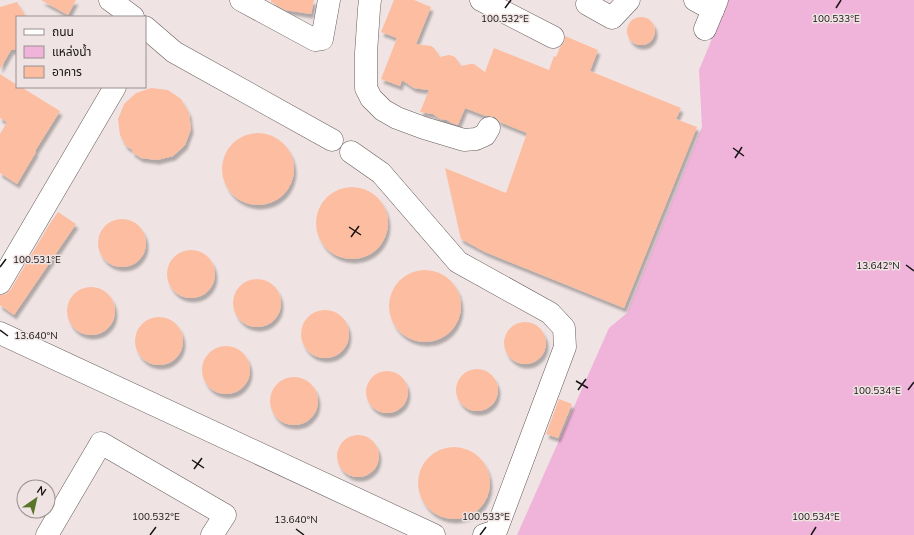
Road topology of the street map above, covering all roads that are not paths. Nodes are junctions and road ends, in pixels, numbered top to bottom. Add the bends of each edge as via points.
1 (110, 0) edge
2 (240, 0) edge
3 (329, 0) edge
4 (370, 0) edge
5 (481, 0) edge
6 (629, 0) edge
7 (587, 4) dead end
8 (130, 16) edge
9 (146, 29) edge
10 (553, 37) dead end
11 (114, 88) edge
12 (489, 128) dead end
13 (332, 140) dead end
14 (350, 152) dead end
15 (0, 283) edge
16 (0, 333) edge
17 (47, 535) edge
18 (212, 535) edge
19 (434, 535) edge
20 (484, 535) edge

1 - 8 street
2 - 3 street via 315,40 322,39
4 - 12 street via 366,54 366,88 370,98 397,118 464,140 481,137
5 - 10 street
6 - 7 street via 612,18
9 - 13 street via 174,52
11 - 15 street
14 - 20 street via 381,173 458,262 550,313 564,328 565,347 496,531
16 - 19 street
17 - 18 street via 101,443 225,515

